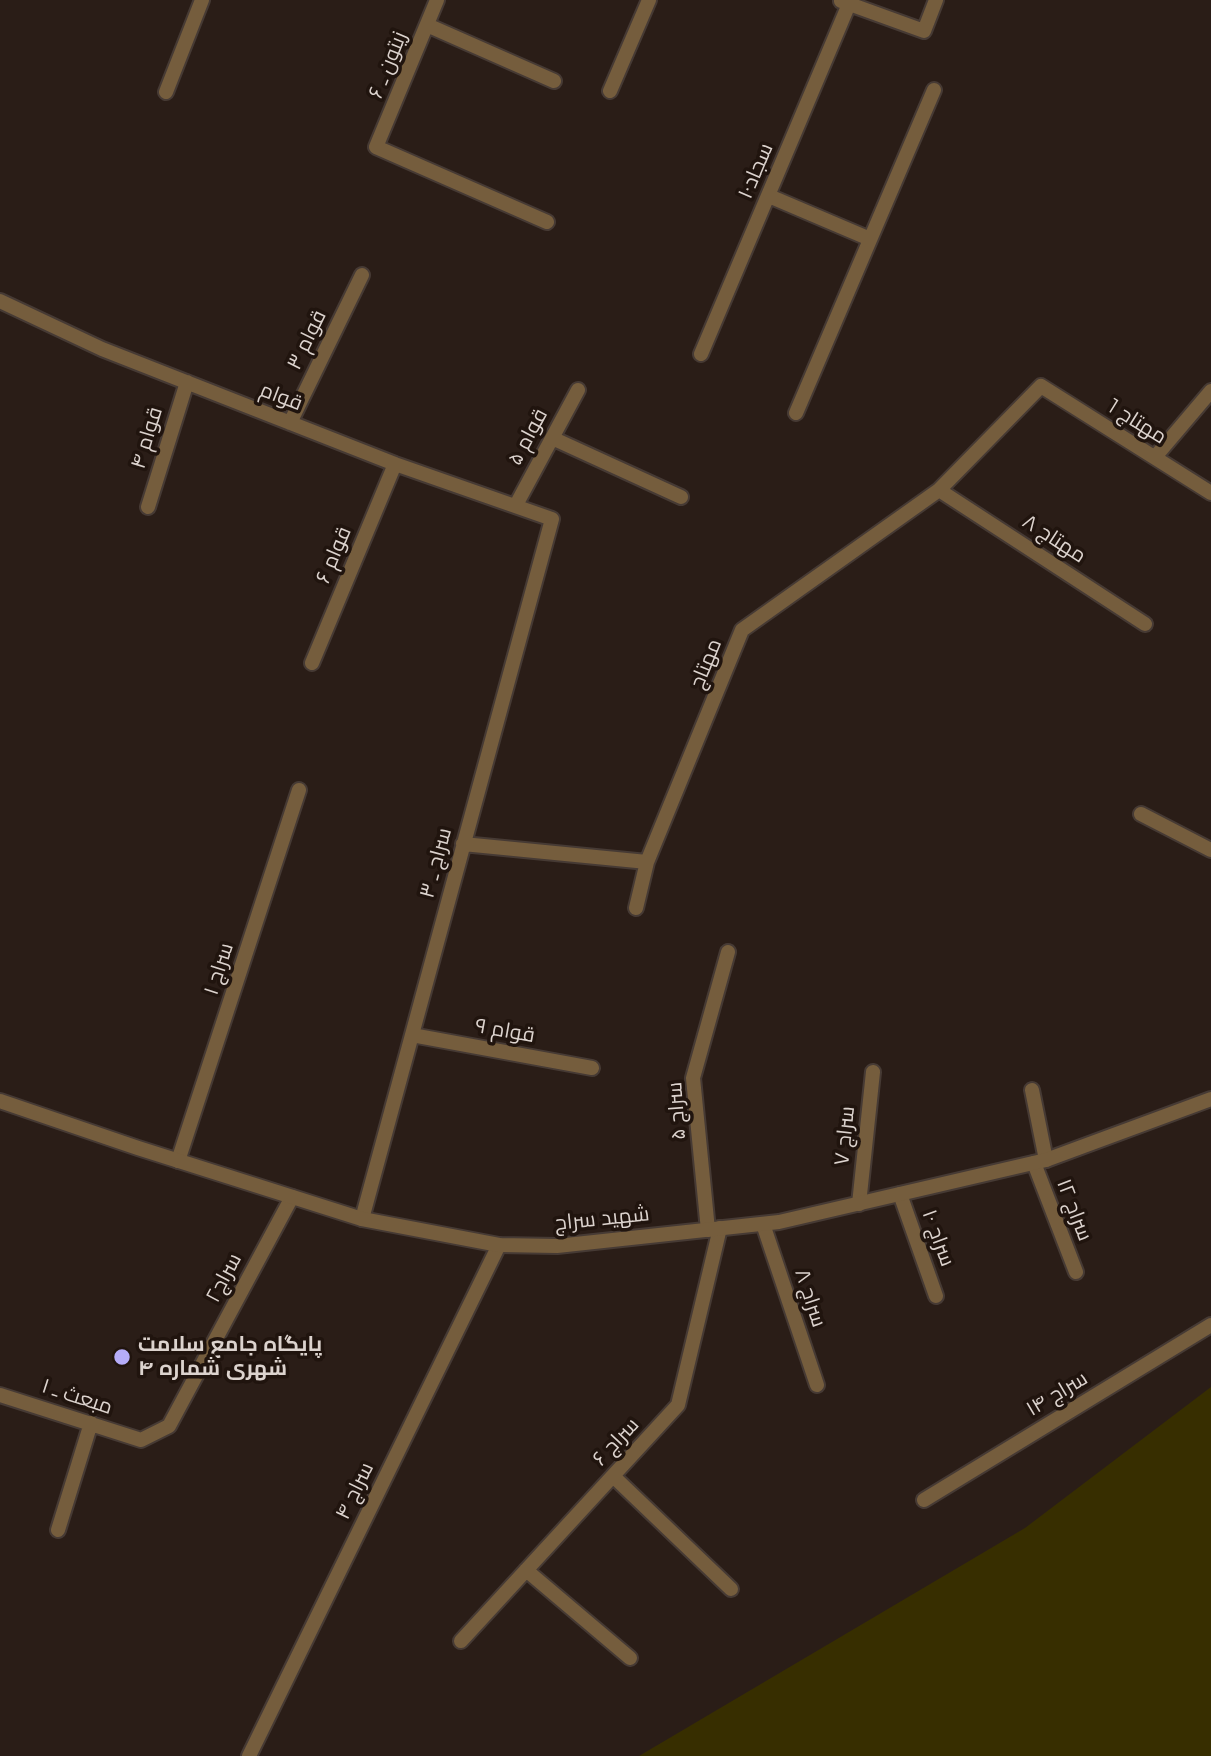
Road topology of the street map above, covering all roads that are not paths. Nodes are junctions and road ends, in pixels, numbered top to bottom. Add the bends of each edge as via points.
1 (202, 0) edge
2 (438, 0) edge
3 (649, 0) edge
4 (936, 0) edge
5 (844, 2) edge
6 (427, 25) junction
7 (554, 81) dead end
8 (934, 90) dead end
9 (610, 91) dead end
10 (166, 92) dead end
11 (769, 196) junction
12 (547, 222) dead end
13 (870, 239) junction
14 (362, 275) dead end
15 (1, 306) edge
16 (701, 354) dead end
17 (187, 382) junction
18 (1041, 386) joint
19 (578, 390) dead end
20 (1211, 391) edge
21 (796, 413) dead end
22 (290, 423) junction
23 (552, 438) junction
24 (1154, 457) junction
25 (395, 464) junction
26 (939, 490) junction
27 (1211, 493) edge
28 (681, 497) dead end
29 (516, 505) junction
30 (148, 507) dead end
31 (552, 519) joint
32 (1145, 624) dead end
33 (312, 663) dead end
34 (299, 790) dead end
35 (1141, 814) dead end
36 (464, 844) junction
37 (1211, 850) edge
38 (647, 862) junction
39 (636, 908) dead end
40 (728, 952) dead end
41 (412, 1035) junction
42 (592, 1068) dead end
43 (873, 1072) dead end
44 (1032, 1090) dead end
45 (1211, 1099) edge
46 (0, 1101) edge
47 (178, 1161) junction
48 (1040, 1162) junction
49 (900, 1194) junction
50 (292, 1197) junction
51 (859, 1203) junction
52 (362, 1219) junction
53 (763, 1224) junction
54 (714, 1229) junction
55 (499, 1245) junction
56 (1076, 1272) dead end
57 (936, 1296) dead end
58 (1211, 1325) edge
59 (817, 1385) dead end
60 (0, 1395) edge
61 (91, 1423) junction
62 (141, 1440) joint
63 (613, 1476) junction
64 (924, 1500) dead end
65 (58, 1530) dead end
66 (526, 1570) junction
67 (731, 1589) dead end
68 (461, 1641) dead end
69 (630, 1658) dead end
70 (249, 1756) edge

1 - 10 street
2 - 6 street, زیتون ـ ۶
3 - 9 street
4 - 5 street via 924,31
5 - 11 street, سجاد۱۰
6 - 7 street
6 - 12 street, زیتون ـ ۶ via 376,147
8 - 13 street
11 - 13 street
11 - 16 street, سجاد۱۰
13 - 21 street
14 - 22 street, قوام ۳
15 - 17 street, قوام
17 - 22 street, قوام
17 - 30 street, قوام ۴
18 - 24 street, مهتاج 1
18 - 26 street, مهتاج
19 - 23 street, قوام ۵
20 - 24 street
22 - 25 street, قوام
23 - 28 street
23 - 29 street, قوام ۵
24 - 27 street, مهتاج 1
25 - 29 street, قوام
25 - 33 street, قوام ۶
26 - 32 street, مهتاج ۸
26 - 38 street, مهتاج via 742,631
29 - 31 street, قوام
31 - 36 street, سراج ـ ۳
34 - 47 street, سراج ۱
35 - 37 street
36 - 38 street
36 - 41 street, سراج ـ ۳
38 - 39 street, مهتاج
40 - 54 street, سراج ۵ via 693,1078
41 - 42 street, قوام ۹
41 - 52 street, سراج ـ ۳
43 - 51 street, سراج ۷
44 - 48 street, سراج ۱۲
45 - 48 street, شهید سراج
46 - 47 street, شهید سراج
47 - 50 street, شهید سراج
48 - 49 street, شهید سراج
48 - 56 street, سراج ۱۲
49 - 51 street, شهید سراج
49 - 57 street, سراج ۱۰
50 - 52 street, شهید سراج
50 - 62 street, سراج۲ via 169,1426
51 - 53 street, شهید سراج
52 - 55 street, شهید سراج
53 - 54 street, شهید سراج
53 - 59 street, سراج ۸
54 - 55 street, شهید سراج via 557,1246
54 - 63 street, سراج ۶ via 678,1405
55 - 70 street, سراج ۴
58 - 64 street, سراج ۱۴
60 - 61 street, مبعث ـ ۱
61 - 62 street, مبعث ـ ۱
61 - 65 street
63 - 66 street, سراج ۶
63 - 67 street
66 - 68 street, سراج ۶
66 - 69 street

